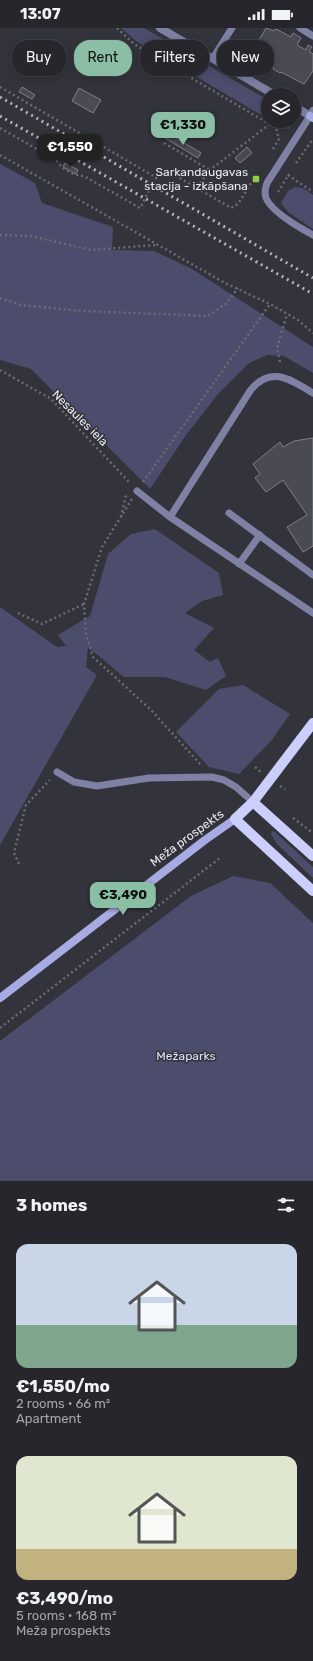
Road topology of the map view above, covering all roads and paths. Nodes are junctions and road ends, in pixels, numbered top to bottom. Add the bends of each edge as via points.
1 (117, 28) edge
2 (160, 28) edge
3 (232, 28) edge
4 (300, 28) edge
5 (313, 36) edge
6 (213, 58) junction
7 (0, 87) edge
8 (263, 88) edge
9 (301, 110) edge
10 (312, 115) edge
11 (261, 119) edge
12 (0, 128) edge
13 (265, 128) edge
14 (276, 128) edge
15 (313, 139) edge
16 (164, 143) dead end
17 (271, 152) dead end
18 (0, 155) edge
19 (210, 170) junction
20 (259, 172) dead end
21 (288, 175) junction
22 (157, 178) junction
23 (197, 187) junction
24 (313, 192) edge
25 (270, 204) junction
26 (0, 235) edge
27 (313, 236) edge
28 (157, 245) junction
29 (238, 288) junction
30 (0, 298) edge
31 (270, 304) junction
32 (287, 314) junction
33 (313, 333) edge
34 (280, 362) dead end
35 (0, 370) edge
36 (313, 393) edge
37 (128, 482) junction
38 (137, 491) junction
39 (229, 513) dead end
40 (170, 517) junction
41 (120, 520) junction
42 (260, 535) junction
43 (239, 564) junction
44 (313, 575) edge
45 (84, 604) junction
46 (18, 613) dead end
47 (313, 613) edge
48 (313, 723) edge
49 (57, 772) joint
50 (212, 777) junction
51 (253, 802) junction
52 (287, 814) dead end
53 (235, 819) junction
54 (313, 833) edge
55 (313, 856) edge
56 (220, 858) dead end
57 (19, 864) dead end
58 (313, 891) edge
59 (0, 998) edge
60 (0, 1028) edge

1 - 11 path via 134,44
2 - 6 street
3 - 6 lane
4 - 5 lane
6 - 8 street
7 - 22 path
9 - 10 street
10 - 25 lane via 267,183 265,194
12 - 22 path via 56,160 66,170 84,176 140,208
13 - 19 path
14 - 17 path via 280,139
15 - 21 path
16 - 19 path
18 - 28 path
19 - 23 path
20 - 23 path via 238,204 231,208
21 - 24 path
21 - 25 path
22 - 23 path via 166,170
25 - 27 lane via 290,222
26 - 28 path via 31,236 91,250
28 - 29 path
29 - 30 path via 226,304 208,316 82,311 21,305
29 - 31 path
31 - 32 path
31 - 38 path
32 - 33 path
32 - 34 path via 277,348
35 - 37 path, Nesaules iela via 51,399
36 - 40 lane via 284,378 270,376 260,380 250,391
37 - 38 path, Nesaules iela
37 - 41 path
38 - 40 lane
38 - 41 path
39 - 42 lane
40 - 43 lane
41 - 45 path via 102,547
42 - 43 lane
42 - 44 lane
43 - 47 lane
45 - 46 path via 42,624
45 - 50 path via 86,634 93,657 151,710
48 - 51 main road, Meža prospekts
49 - 50 lane via 74,782 97,786 149,778
49 - 57 path via 26,805 14,853
50 - 51 lane via 236,787
51 - 53 main road, Meža prospekts
51 - 55 main road
52 - 54 path
53 - 58 main road
53 - 59 street, Meža prospekts
56 - 60 path

